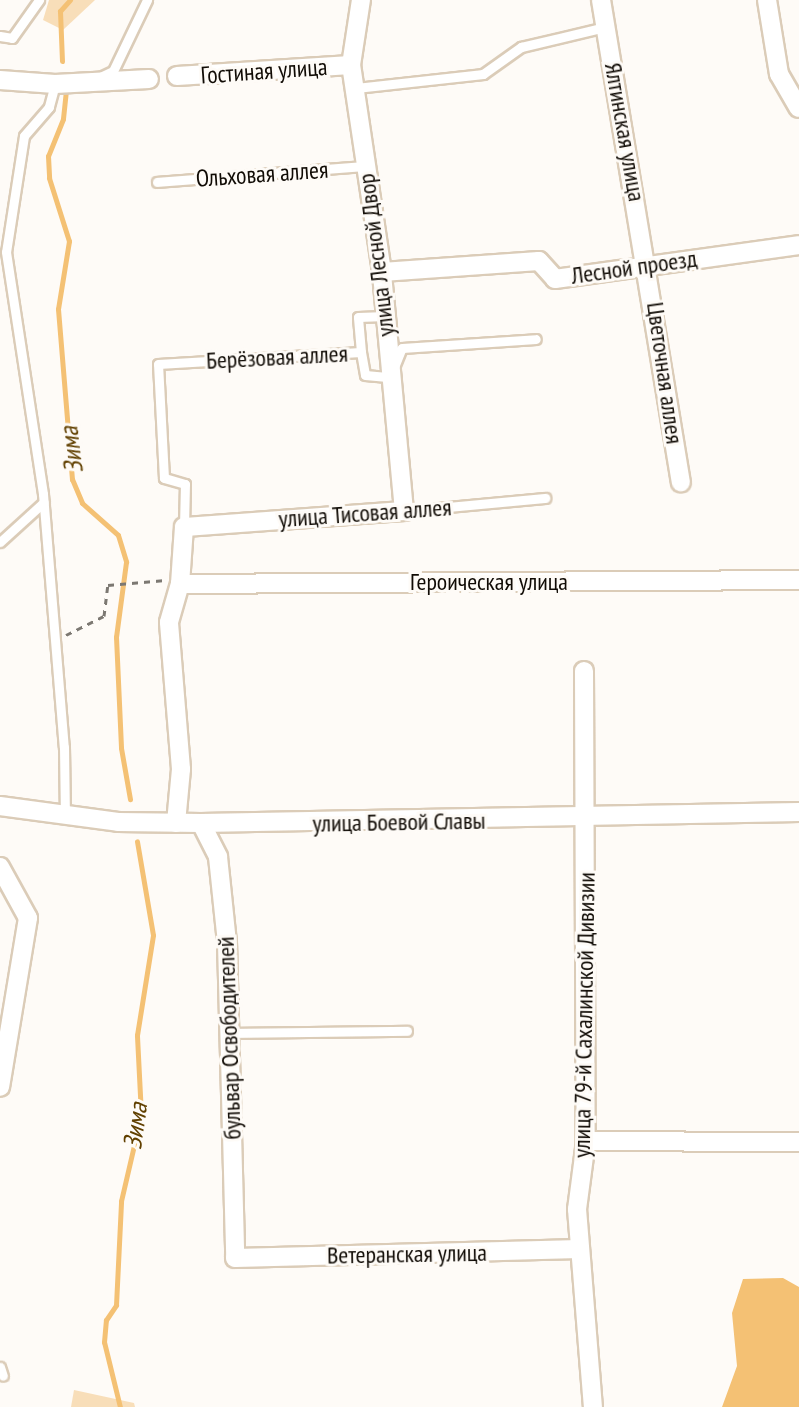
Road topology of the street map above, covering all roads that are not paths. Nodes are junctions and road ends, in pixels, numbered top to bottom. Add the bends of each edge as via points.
1 (39, 0) edge
2 (147, 0) edge
3 (361, 0) edge
4 (601, 0) edge
5 (767, 0) edge
6 (605, 27) junction
7 (0, 36) edge
8 (351, 65) junction
9 (177, 76) dead end
10 (149, 79) dead end
11 (0, 80) edge
12 (85, 83) junction
13 (55, 84) junction
14 (356, 88) junction
15 (799, 108) edge
16 (366, 166) junction
17 (157, 182) dead end
18 (799, 245) edge
19 (649, 264) junction
20 (382, 272) junction
21 (385, 313) junction
22 (536, 339) dead end
23 (402, 348) junction
24 (361, 352) junction
25 (390, 377) junction
26 (681, 482) dead end
27 (545, 498) dead end
28 (44, 502) junction
29 (404, 511) junction
30 (184, 527) junction
31 (0, 542) edge
32 (799, 580) edge
33 (180, 582) junction
34 (584, 671) dead end
35 (0, 806) edge
36 (799, 812) edge
37 (65, 815) junction
38 (587, 819) junction
39 (176, 823) junction
40 (201, 823) junction
41 (0, 867) edge
42 (407, 1031) dead end
43 (231, 1033) junction
44 (0, 1087) edge
45 (586, 1141) junction
46 (799, 1142) edge
47 (580, 1249) junction
48 (235, 1258) joint
49 (593, 1407) edge

1 - 7 lane via 12,38
2 - 12 lane via 113,71
3 - 8 street, улица Лесной Двор
4 - 6 street, Ялтинская улица
5 - 15 street via 779,74
6 - 14 lane via 521,47 483,74
6 - 19 street, Ялтинская улица
8 - 9 street, Гостиная улица
8 - 14 street, улица Лесной Двор
10 - 12 street
11 - 13 street
12 - 13 street
13 - 28 lane via 49,107 24,136 6,252
14 - 16 street, улица Лесной Двор
16 - 17 lane, Ольховая аллея
16 - 20 street, улица Лесной Двор
18 - 19 street, Лесной проезд
19 - 20 street, Лесной проезд via 555,279 539,261
19 - 26 street, Цветочная аллея
20 - 21 street, улица Лесной Двор
21 - 23 lane
21 - 24 lane via 358,317
21 - 25 street, улица Лесной Двор
22 - 23 lane
23 - 25 lane
24 - 25 lane, Берёзовая аллея via 365,375
24 - 30 lane, Берёзовая аллея via 158,364 164,478 185,484
25 - 29 street, улица Лесной Двор
27 - 29 lane, улица Тисовая аллея
28 - 31 lane
28 - 37 lane
29 - 30 street, улица Тисовая аллея
30 - 33 street
32 - 33 street, Героическая улица
33 - 39 street via 169,622 181,769
34 - 38 street, улица 79-й Сахалинской Дивизии
35 - 37 street, улица Боевой Славы
36 - 38 street, улица Боевой Славы via 684,811
37 - 39 street, улица Боевой Славы
38 - 40 street, улица Боевой Славы
38 - 45 street, улица 79-й Сахалинской Дивизии
39 - 40 street, улица Боевой Славы
40 - 43 street, бульвар Освободителей via 218,857
41 - 44 street via 28,918
42 - 43 lane
43 - 48 street, бульвар Освободителей
45 - 46 street
45 - 47 street, улица 79-й Сахалинской Дивизии via 577,1209
47 - 48 street, Ветеранская улица
47 - 49 street, улица 79-й Сахалинской Дивизии

